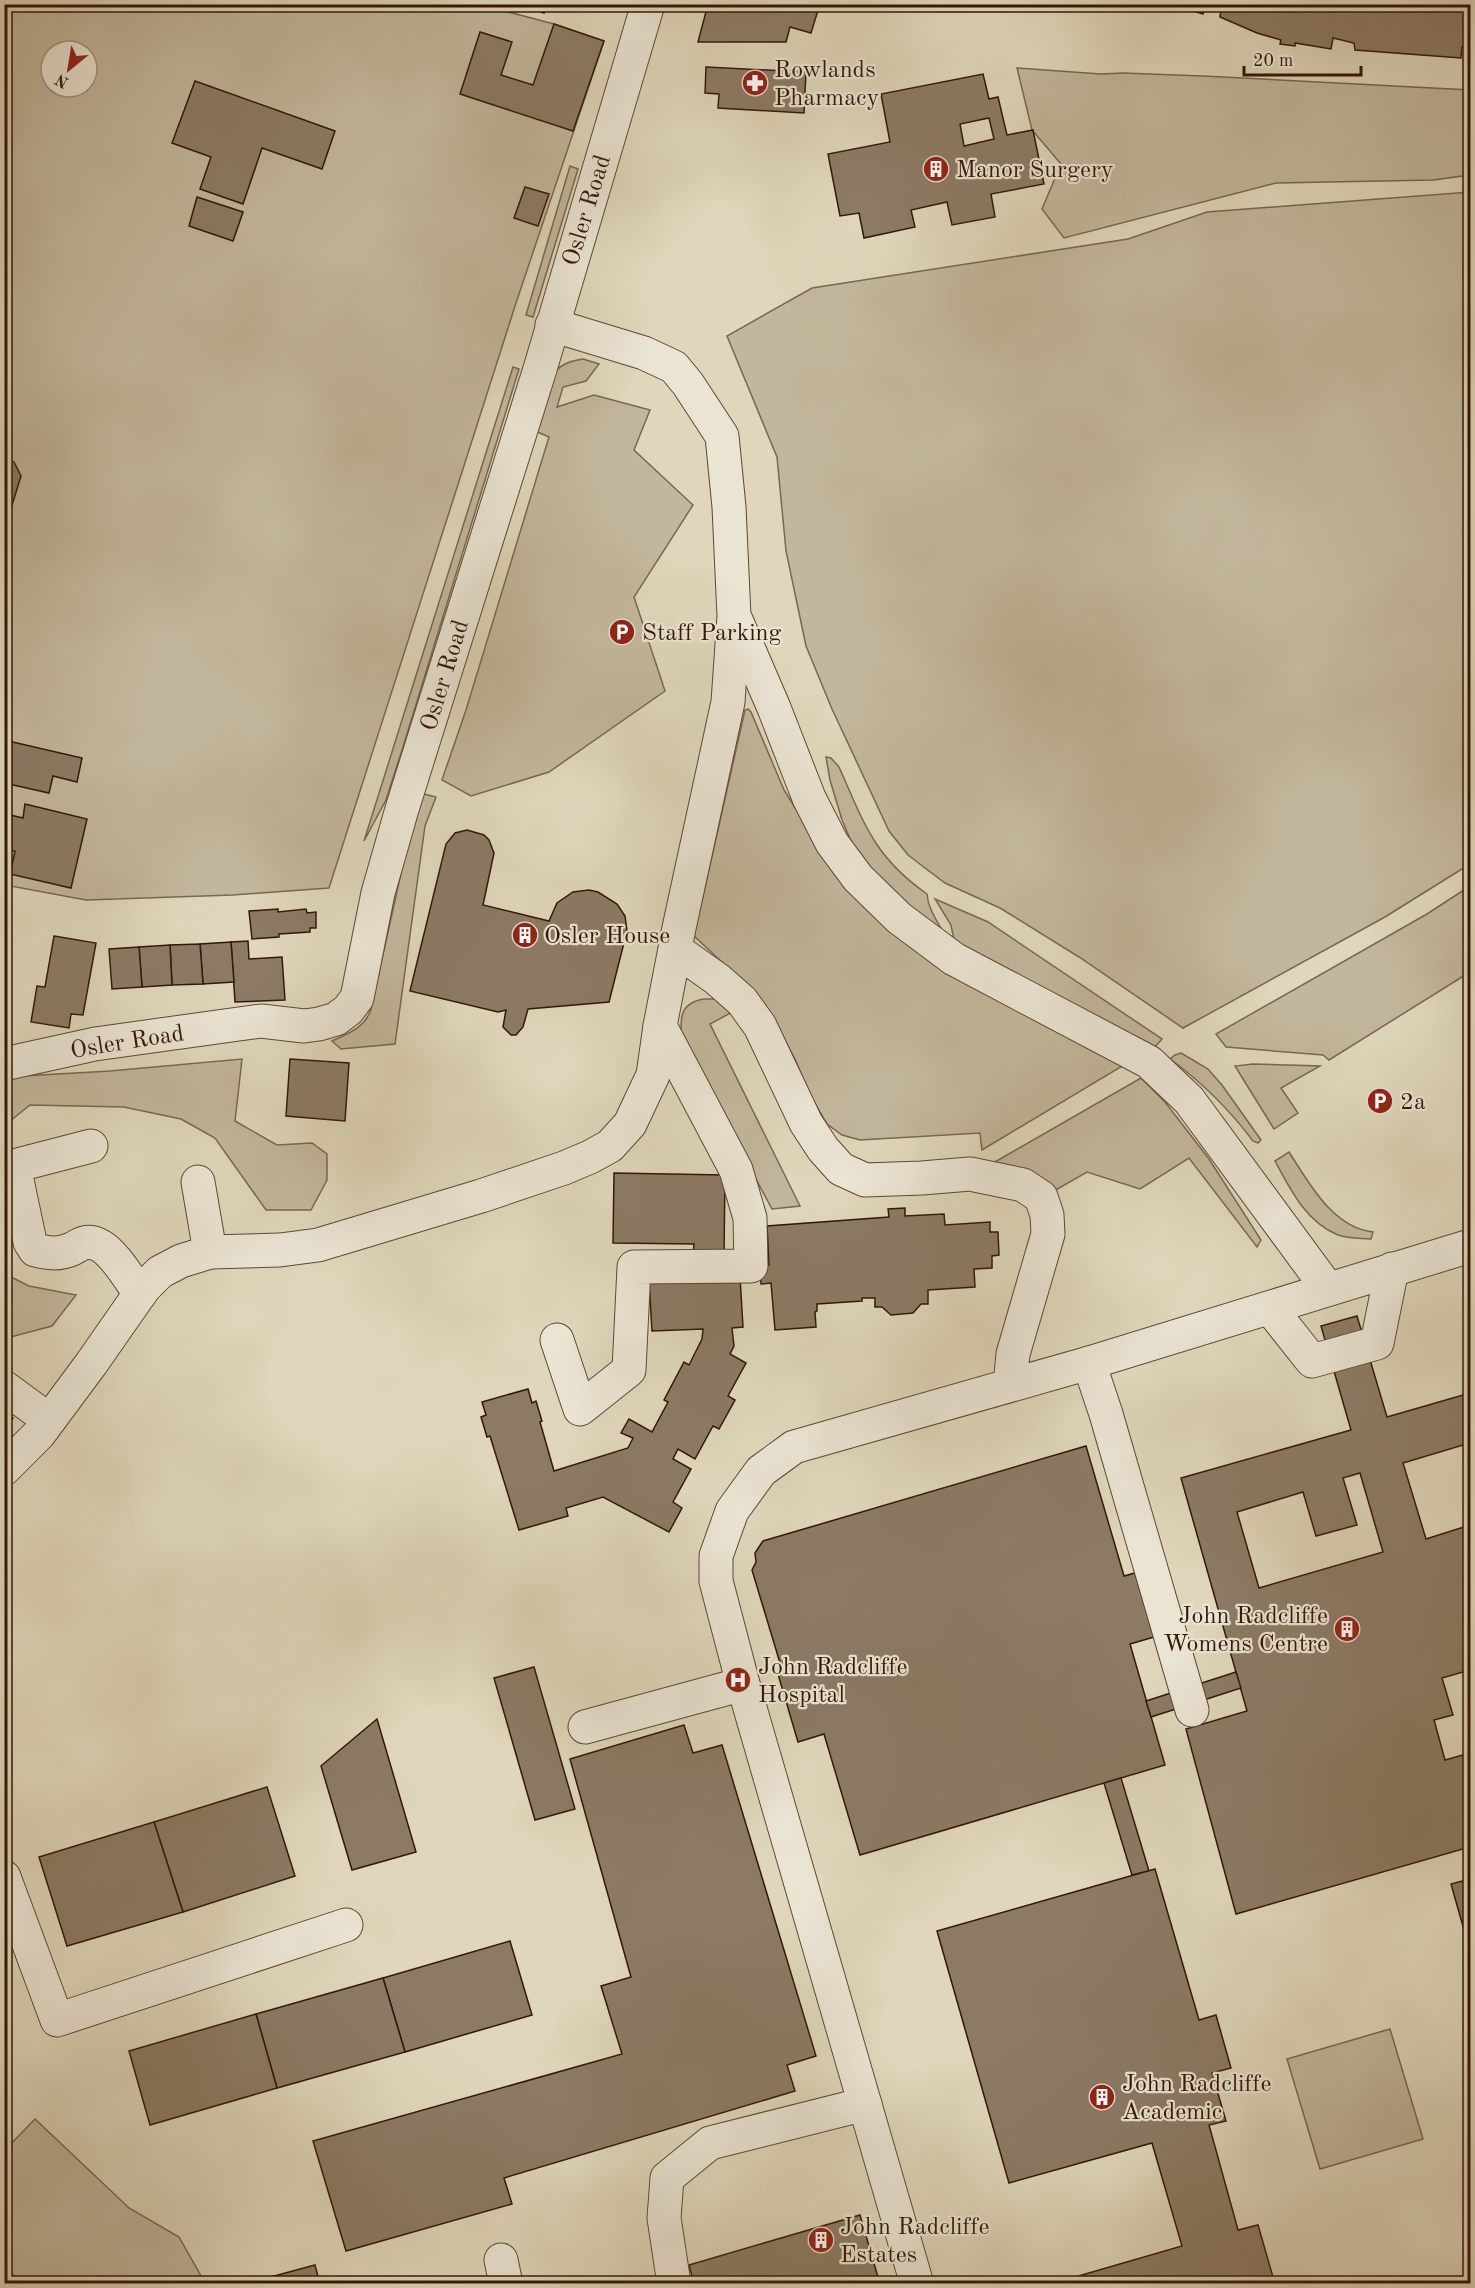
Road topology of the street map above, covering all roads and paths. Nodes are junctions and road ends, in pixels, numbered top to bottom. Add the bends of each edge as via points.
1 (648, 4) edge
2 (552, 325) junction
3 (734, 616) junction
4 (676, 950) junction
5 (660, 1026) junction
6 (4, 1064) edge
7 (91, 1146) dead end
8 (198, 1182) dead end
9 (1470, 1246) edge
10 (210, 1252) junction
11 (1392, 1269) junction
12 (1328, 1289) junction
13 (140, 1294) junction
14 (1270, 1308) junction
15 (557, 1340) dead end
16 (1089, 1363) junction
17 (1010, 1385) junction
18 (4, 1387) edge
19 (49, 1420) junction
20 (4, 1469) edge
21 (743, 1684) junction
22 (1192, 1710) dead end
23 (585, 1727) dead end
24 (4, 1877) edge
25 (346, 1925) dead end
26 (865, 2104) junction
27 (674, 2283) edge
28 (917, 2283) edge

1 - 2 street, Osler Road
2 - 3 street via 644,353 674,367 722,436
2 - 6 street, Osler Road via 402,809 378,893 357,998 336,1019 319,1024 250,1023 95,1044
3 - 4 street via 728,702
3 - 12 street via 809,798 832,843 858,878 899,918 954,959 1149,1062 1189,1100
4 - 5 street
4 - 17 street via 742,1001 760,1026 806,1123 841,1169 865,1180 970,1174 1023,1185 1041,1197 1048,1234 1013,1354
5 - 10 street via 652,1075 630,1124 610,1146 590,1157 481,1196 318,1245
5 - 15 street via 736,1170 750,1218 751,1266 634,1267 629,1370 580,1409
7 - 13 street via 14,1166 30,1242 35,1250 53,1254 86,1242 97,1243 113,1256
8 - 10 street
9 - 11 street
10 - 13 street via 160,1272
11 - 12 street
11 - 14 street via 1377,1343 1312,1361
12 - 14 street
13 - 19 street
14 - 16 street
16 - 17 street
16 - 22 street
17 - 21 street via 795,1447 761,1471 732,1511 716,1556 716,1581
18 - 19 street
19 - 20 street
21 - 23 street
21 - 26 street
24 - 25 street via 57,2020
26 - 27 street via 710,2143 667,2178 664,2218
26 - 28 street

